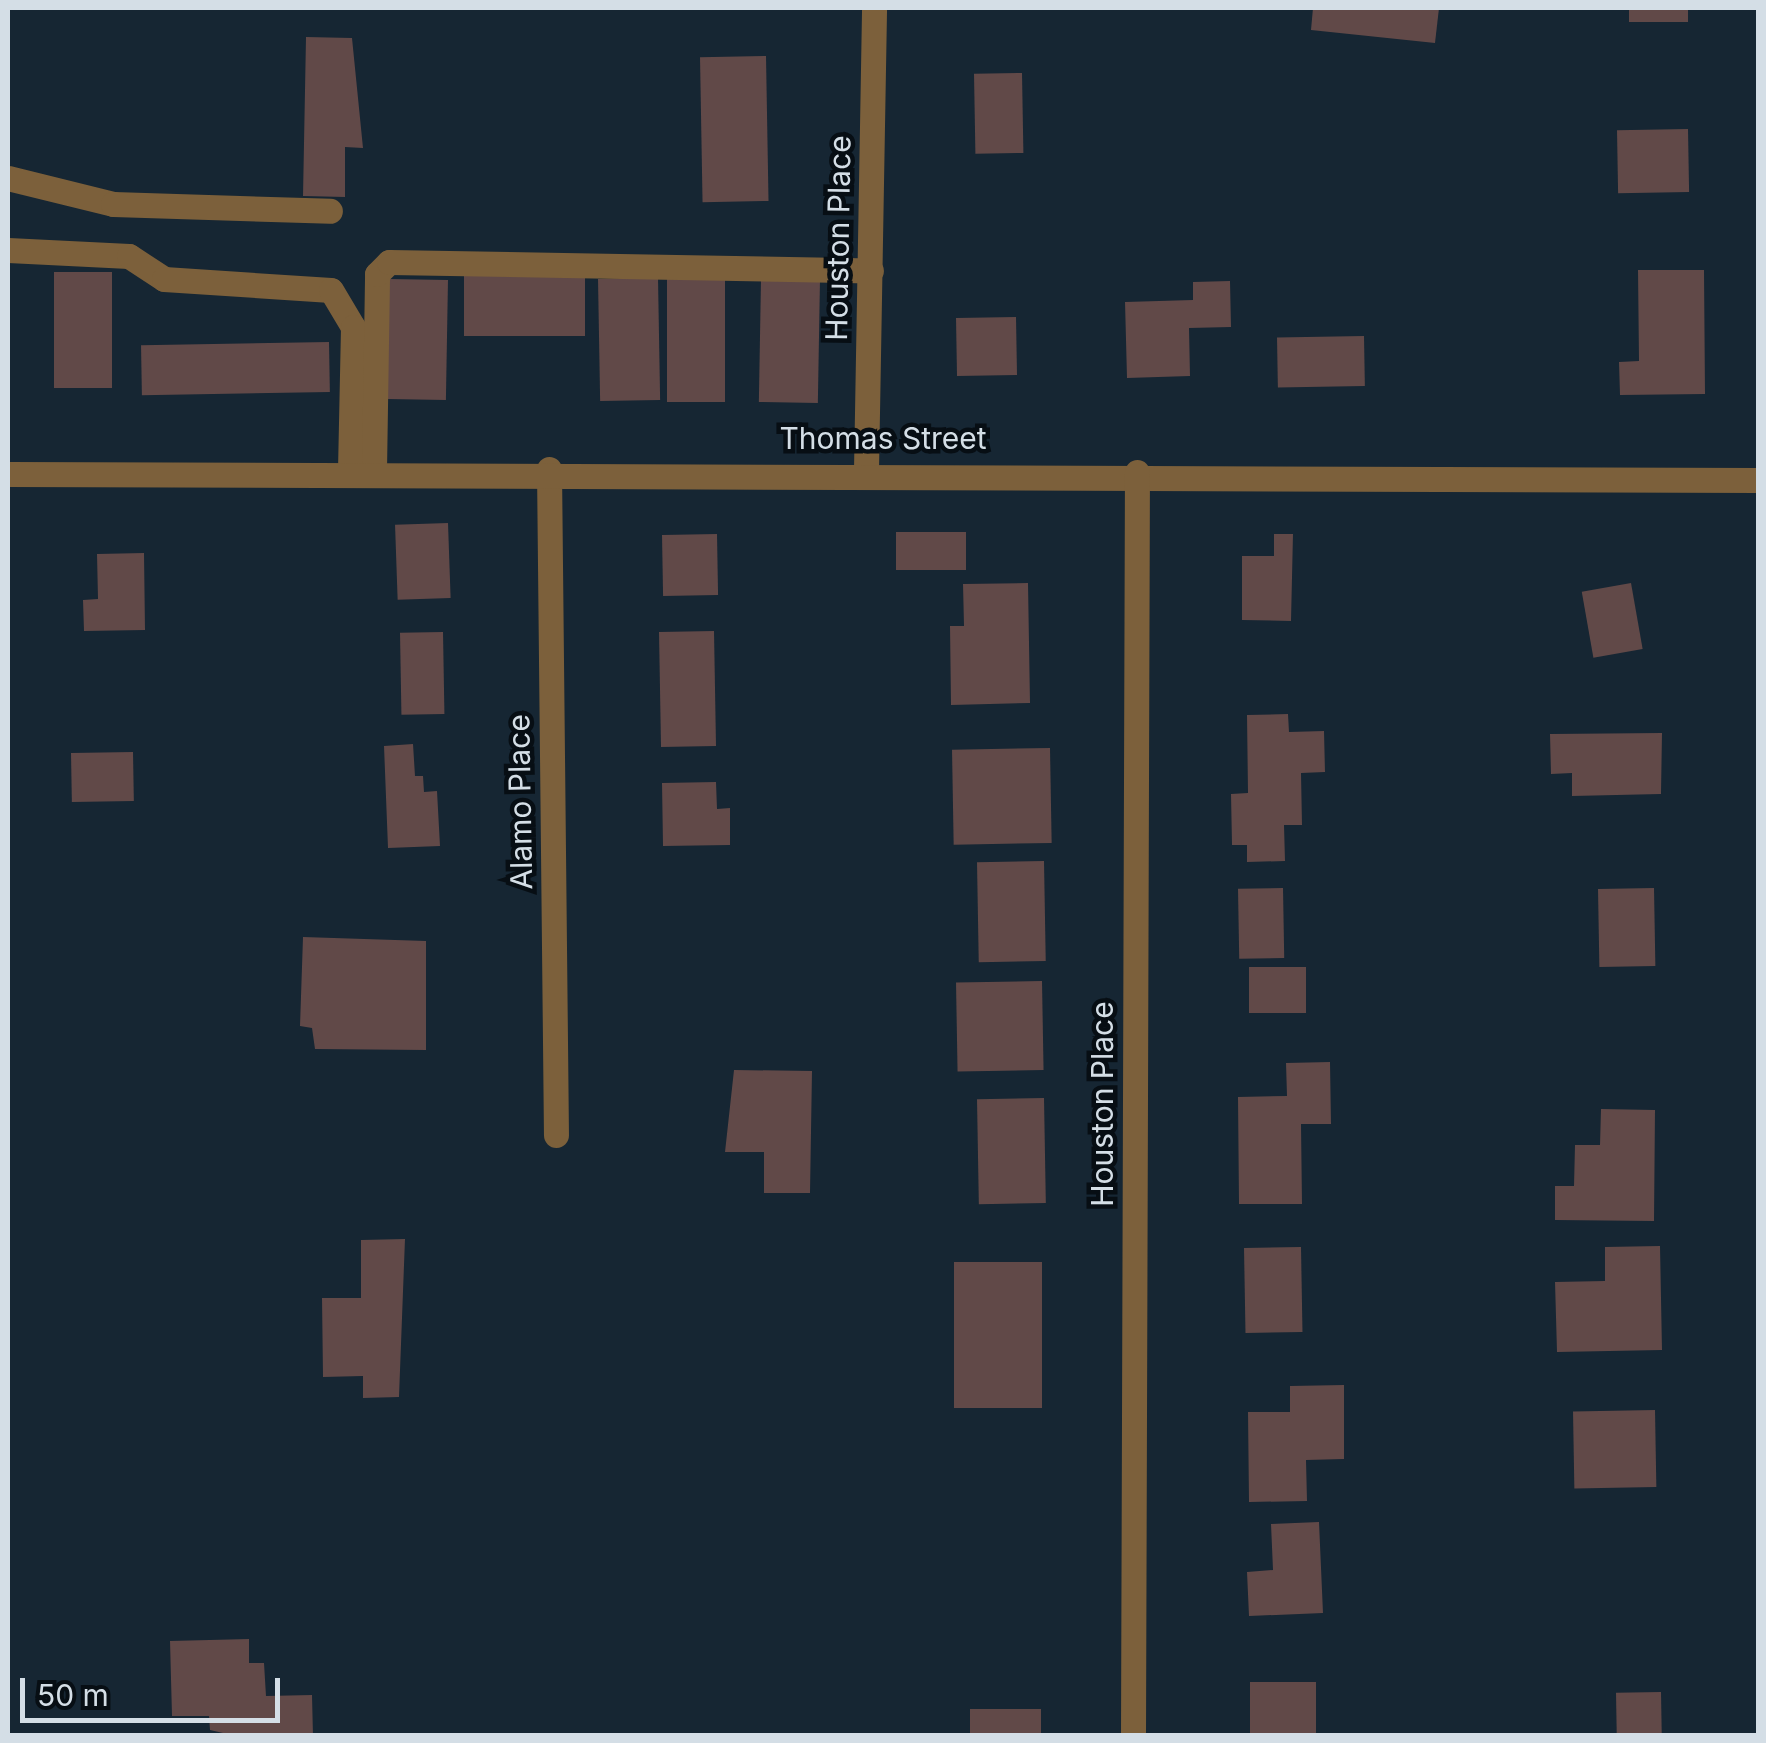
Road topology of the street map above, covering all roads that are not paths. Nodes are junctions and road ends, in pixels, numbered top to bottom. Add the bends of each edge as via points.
1 (874, 8) edge
2 (8, 178) edge
3 (330, 211) dead end
4 (8, 250) edge
5 (871, 270) junction
6 (549, 469) junction
7 (362, 470) junction
8 (866, 470) junction
9 (1137, 472) junction
10 (8, 474) edge
11 (1758, 480) edge
12 (556, 1135) dead end
13 (1133, 1736) edge

1 - 5 street, Houston Place
2 - 3 street via 113,204
4 - 7 street via 129,256 164,279 332,290 354,327
5 - 7 street via 389,262 377,274
5 - 8 street, Houston Place
6 - 7 street, Thomas Street
6 - 8 street, Thomas Street
6 - 12 street, Alamo Place
7 - 10 street, Thomas Street
8 - 9 street, Thomas Street
9 - 11 street, Thomas Street
9 - 13 street, Houston Place

